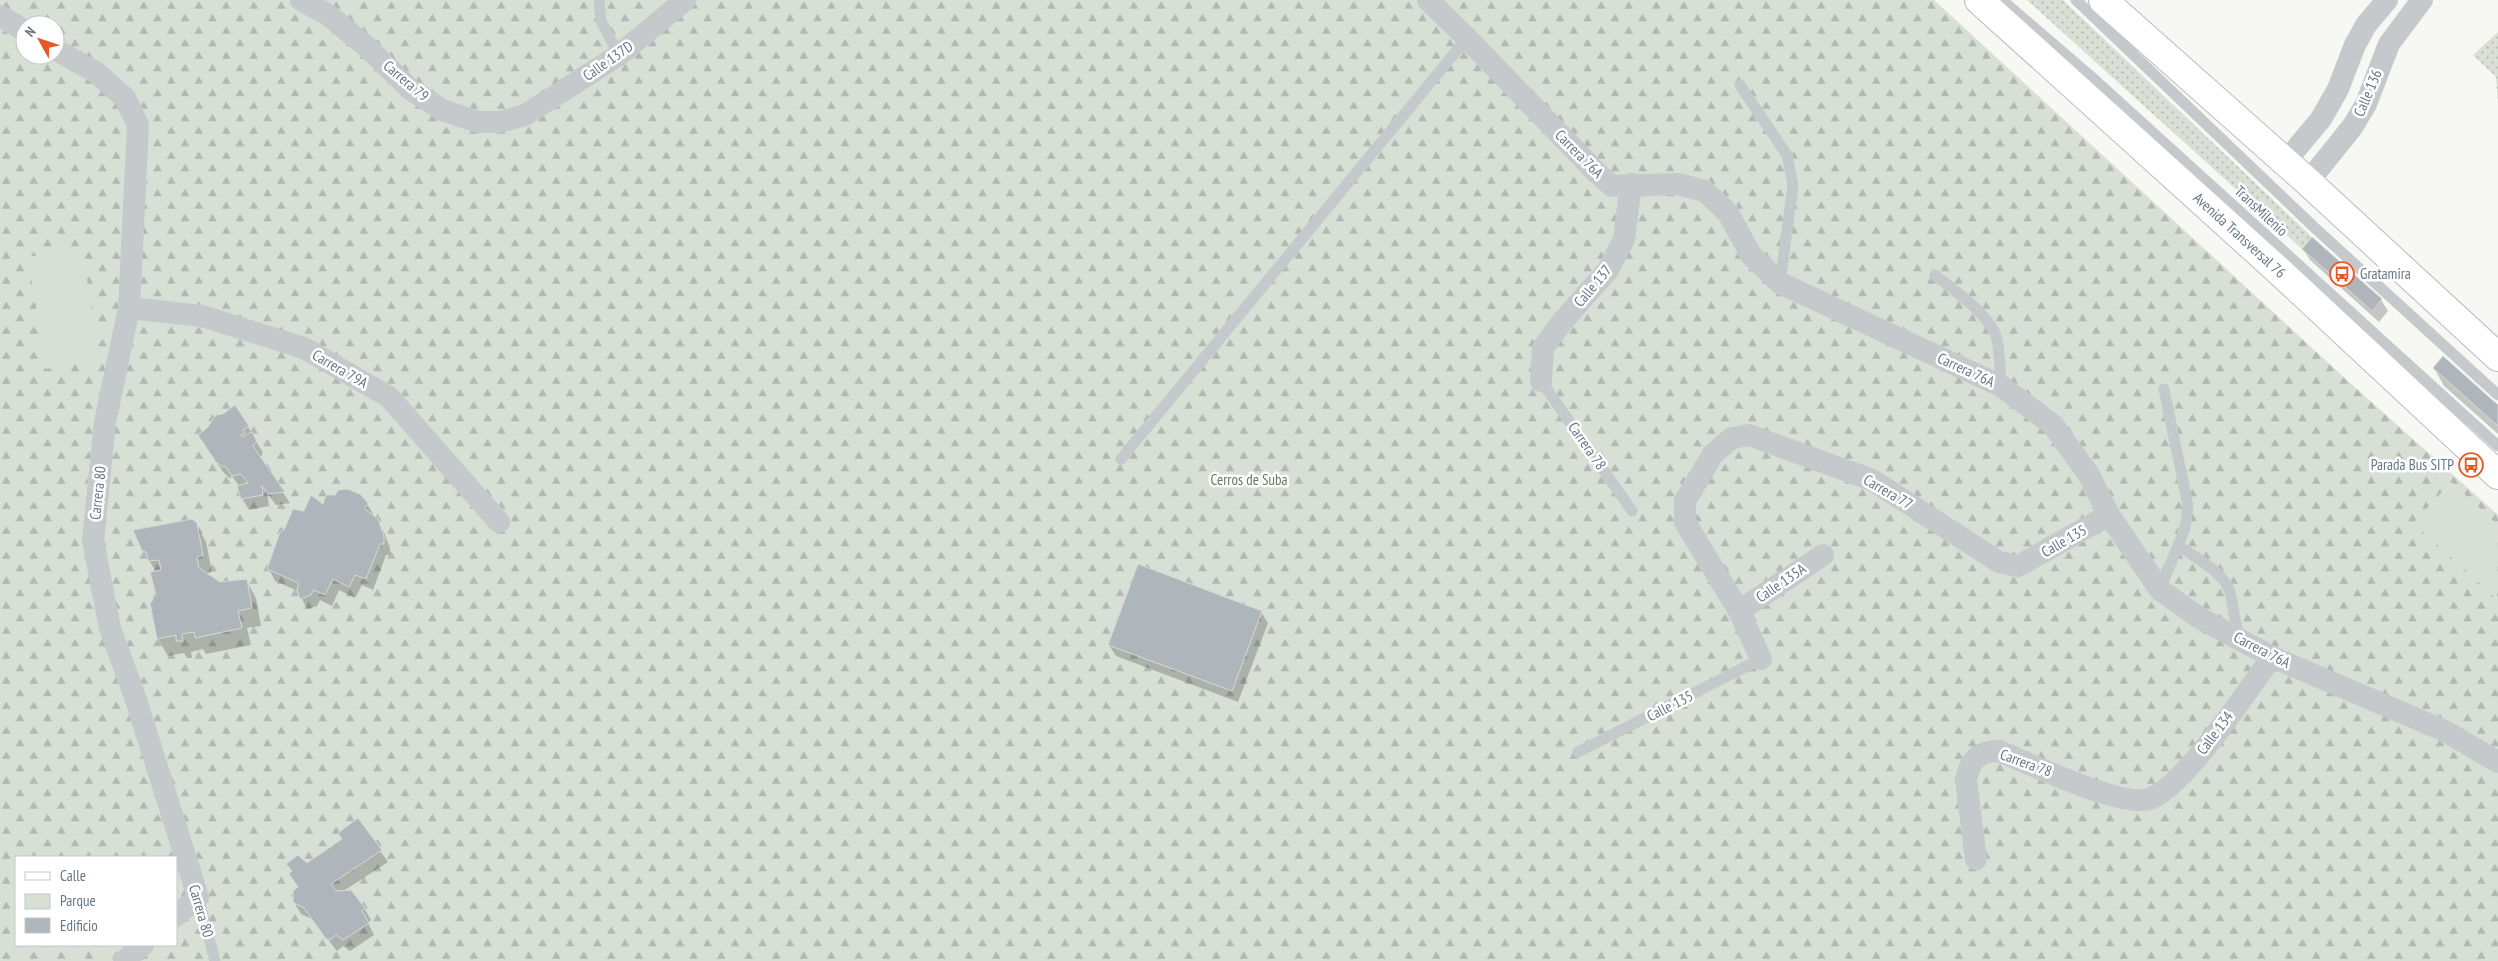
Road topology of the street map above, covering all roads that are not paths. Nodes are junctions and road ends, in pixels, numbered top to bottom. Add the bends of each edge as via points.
1 (302, 0) edge
2 (599, 0) edge
3 (685, 0) edge
4 (1428, 0) edge
5 (1979, 0) edge
6 (2002, 0) edge
7 (2076, 0) edge
8 (2103, 0) edge
9 (2387, 0) edge
10 (2419, 1) edge
11 (0, 16) edge
12 (15, 25) edge
13 (1467, 38) junction
14 (65, 54) edge
15 (619, 55) junction
16 (1740, 86) dead end
17 (525, 115) joint
18 (2285, 162) junction
19 (2308, 182) junction
20 (1631, 184) junction
21 (1934, 275) dead end
22 (1780, 283) junction
23 (129, 308) junction
24 (2498, 357) edge
25 (1541, 381) joint
26 (2001, 386) junction
27 (2164, 389) dead end
28 (2498, 395) edge
29 (2498, 446) edge
30 (1121, 459) dead end
31 (2498, 474) edge
32 (1632, 511) dead end
33 (2109, 515) junction
34 (499, 522) dead end
35 (2178, 545) junction
36 (1823, 555) dead end
37 (2018, 566) joint
38 (2160, 590) junction
39 (1739, 611) junction
40 (2241, 640) junction
41 (2272, 657) junction
42 (1761, 659) joint
43 (1578, 752) dead end
44 (2498, 762) edge
45 (2148, 800) joint
46 (1976, 859) dead end
47 (198, 897) junction
48 (178, 914) edge
49 (142, 946) edge
50 (124, 961) edge
51 (215, 961) edge

1 - 17 street, Carrera 79 via 327,14 410,89 442,110 478,122 500,122
2 - 15 lane via 601,21
3 - 15 street, Calle 137D
4 - 13 street, Carrera 76A
5 - 31 main road, Avenida Transversal 76
6 - 29 lane, TransMilenio via 2146,126
7 - 28 lane, TransMilenio via 2315,228
8 - 18 main road
9 - 18 street, Calle 136 via 2366,25 2321,119
10 - 19 street, Calle 136 via 2389,44 2366,104 2353,126
11 - 12 street
13 - 20 street, Carrera 76A via 1596,173 1612,186
13 - 30 lane
14 - 23 street, Carrera 80 via 97,74 124,98 138,125
15 - 17 street, Calle 137D
16 - 22 lane via 1787,155 1793,185
18 - 19 main road
19 - 24 main road
20 - 22 street, Carrera 76A via 1678,184 1704,191 1728,213 1751,255
20 - 25 street, Calle 137 via 1624,239 1608,270 1562,322 1544,348
21 - 26 lane via 1973,306 1989,324 1997,338
22 - 26 street, Carrera 76A
23 - 34 street, Carrera 79A via 202,316 304,348 388,397
23 - 47 street, Carrera 80 via 105,422 93,541 110,628
25 - 32 lane, Carrera 78
26 - 33 street, Carrera 76A via 2053,425 2089,475
27 - 35 lane via 2188,506 2185,528
33 - 37 street, Calle 135
33 - 38 street, Carrera 76A
35 - 38 lane
35 - 40 lane via 2225,582 2231,594 2233,620
36 - 39 street, Calle 135A
37 - 39 street, Carrera 77 via 1999,562 1872,480 1749,435 1732,438 1713,454 1685,501 1685,522
38 - 40 street, Carrera 76A via 2198,617
39 - 42 street
40 - 41 street, Carrera 76A
41 - 44 street, Carrera 76A via 2445,731
41 - 45 street, Calle 134 via 2182,777
42 - 43 lane, Calle 135
45 - 46 street, Carrera 78 via 2112,796 1999,751 1987,751 1976,756 1968,767 1966,780
47 - 48 street
47 - 51 lane, Carrera 80
49 - 50 street

